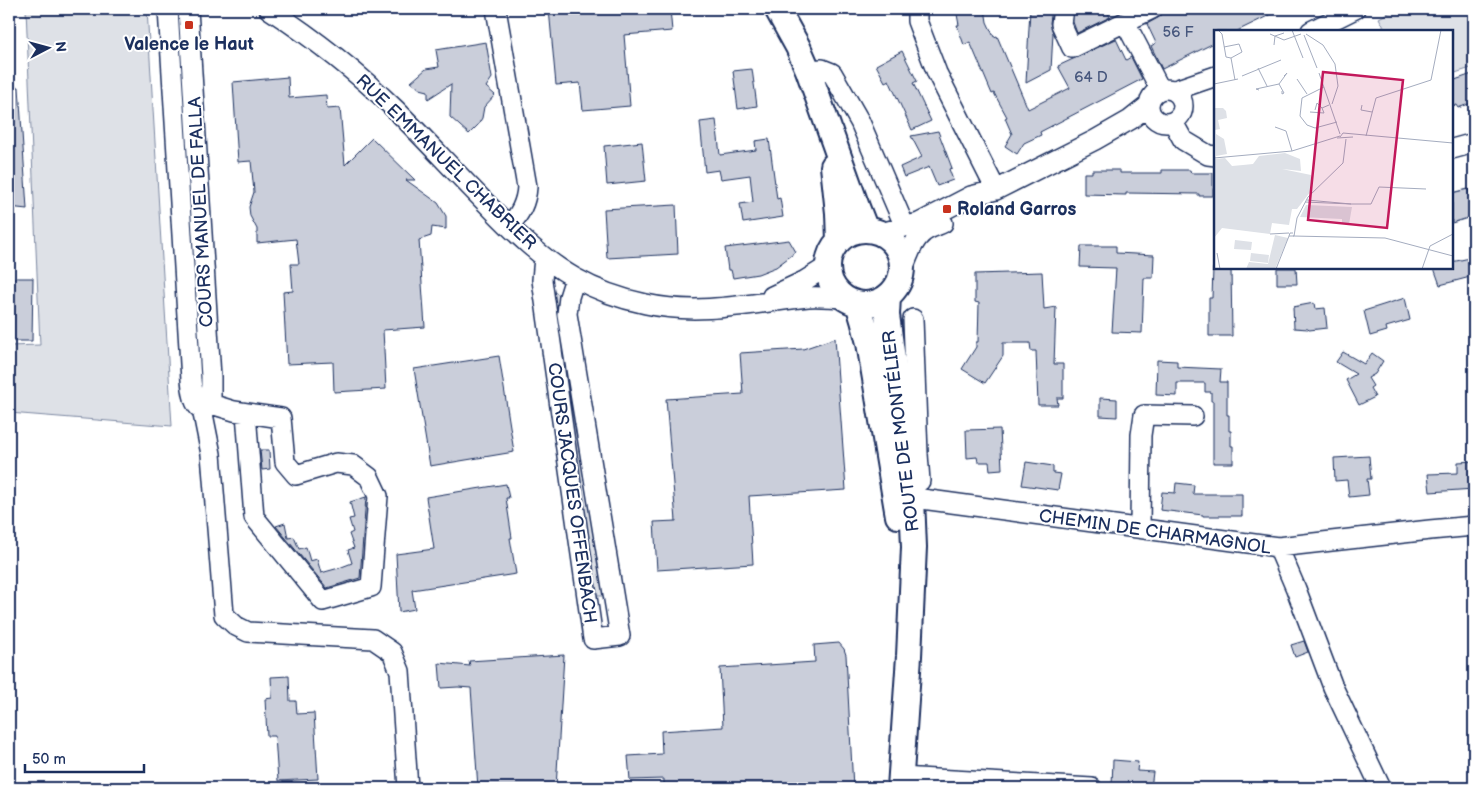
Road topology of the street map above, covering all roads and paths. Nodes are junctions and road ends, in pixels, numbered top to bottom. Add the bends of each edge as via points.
1 (168, 9) edge
2 (188, 9) edge
3 (269, 9) edge
4 (496, 9) edge
5 (777, 9) edge
6 (917, 9) edge
7 (1063, 9) edge
8 (1152, 9) edge
9 (1355, 9) edge
10 (1332, 14) edge
11 (1125, 22) junction
12 (1312, 30) edge
13 (808, 70) junction
14 (1214, 77) edge
15 (1214, 83) edge
16 (1164, 102) junction
17 (829, 130) junction
18 (1474, 142) edge
19 (1453, 149) edge
20 (1214, 156) edge
21 (996, 190) junction
22 (509, 226) junction
23 (905, 227) junction
24 (874, 232) junction
25 (839, 241) junction
26 (544, 257) junction
27 (828, 266) junction
28 (902, 271) junction
29 (575, 278) junction
30 (888, 296) junction
31 (852, 300) junction
32 (750, 304) junction
33 (914, 319) dead end
34 (207, 407) junction
35 (246, 412) junction
36 (1193, 416) dead end
37 (910, 496) junction
38 (1474, 526) edge
39 (1140, 528) junction
40 (1278, 547) junction
41 (900, 783) edge
42 (408, 788) edge
43 (1092, 788) edge
44 (1381, 788) edge

1 - 34 street, COURS MANUEL DE FALLA via 191,380 195,402 199,408
2 - 34 street, COURS MANUEL DE FALLA via 210,367
3 - 22 street, RUE EMMANUEL CHABRIER via 350,68 396,110
4 - 22 street via 527,187 522,210
5 - 13 main road
6 - 21 street via 917,21 937,72
7 - 11 street via 1061,24 1072,48
8 - 11 street
9 - 10 street
10 - 12 street
11 - 16 street
13 - 17 main road
13 - 23 street via 822,69 832,73 860,122
14 - 16 street
15 - 16 street
16 - 20 street via 1163,123 1173,122 1183,140
16 - 21 street
17 - 24 main road via 857,207
17 - 25 main road
18 - 19 street
21 - 23 street via 972,196
21 - 28 street via 976,206 924,232
22 - 26 street, RUE EMMANUEL CHABRIER
23 - 24 street
24 - 25 main road via 856,231
24 - 28 main road via 891,240 898,249
25 - 27 main road via 833,248
26 - 29 street, RUE EMMANUEL CHABRIER
26 - 29 street, COURS JACQUES OFFENBACH via 542,280 593,639 620,636 567,314
27 - 31 main road, ROUTE DE MONTÉLIER via 836,290
27 - 32 street, RUE EMMANUEL CHABRIER via 778,294
28 - 30 main road via 900,281
29 - 32 street, RUE EMMANUEL CHABRIER via 617,296 669,308 720,308
30 - 31 main road via 868,304
30 - 37 main road, ROUTE DE MONTÉLIER via 887,315
31 - 32 street, RUE EMMANUEL CHABRIER via 810,297
31 - 37 main road, ROUTE DE MONTÉLIER via 863,320
33 - 37 street via 918,454
34 - 35 street
34 - 42 street, COURS MANUEL DE FALLA via 224,615 248,632 373,639 392,652 400,671
35 - 35 street via 254,517 323,601 372,587 378,496 369,477 353,466 336,463 296,475 285,462 281,418
36 - 39 street via 1144,415
37 - 39 street, CHEMIN DE CHARMAGNOL
37 - 41 main road, ROUTE DE MONTÉLIER via 909,656
38 - 40 street
39 - 40 street, CHEMIN DE CHARMAGNOL
40 - 44 street, CHEMIN DE CHARMAGNOL via 1333,687
41 - 43 street

